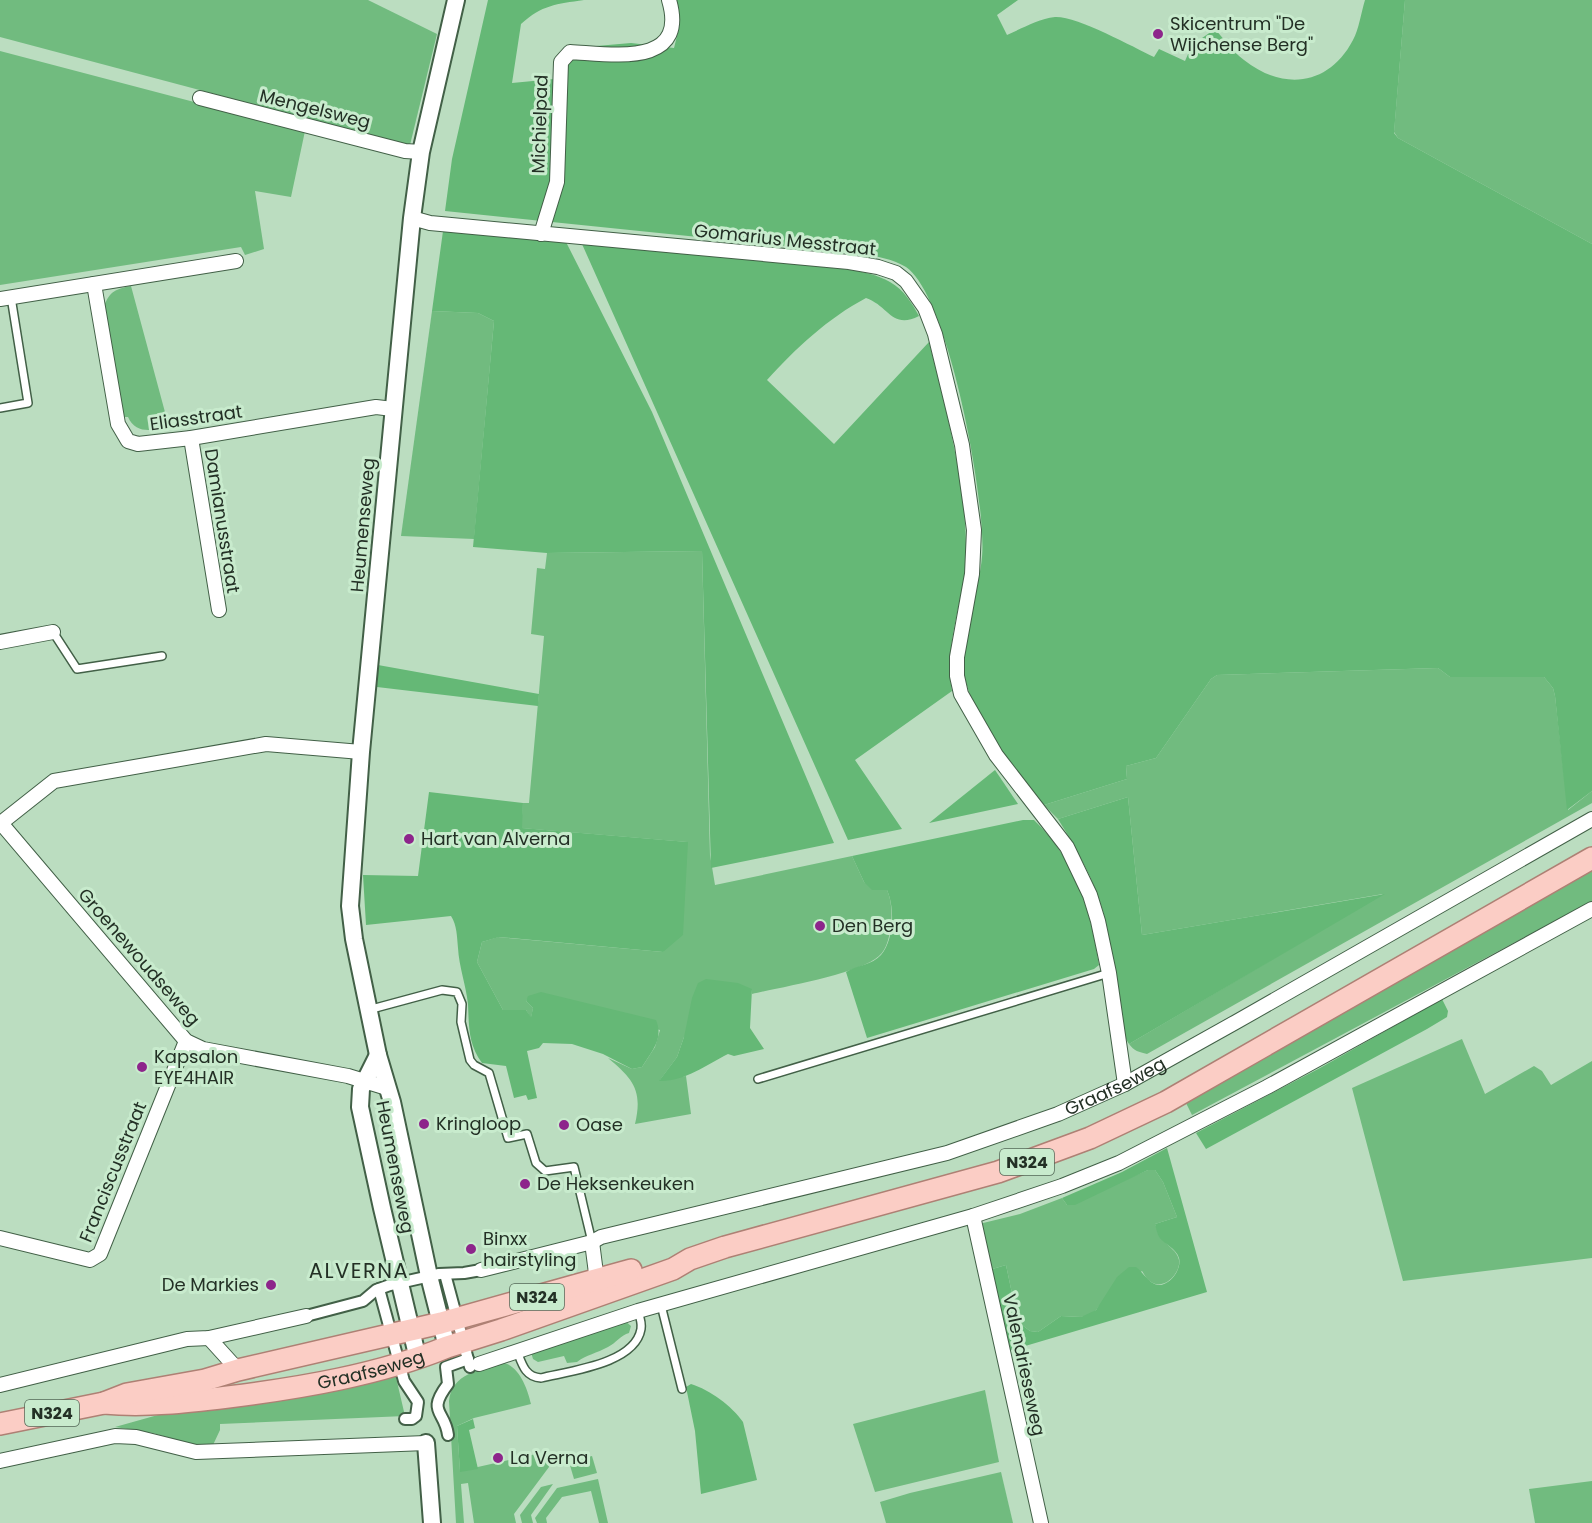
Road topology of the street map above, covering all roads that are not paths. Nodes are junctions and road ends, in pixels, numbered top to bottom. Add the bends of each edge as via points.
1 (456, 0) edge
2 (669, 0) edge
3 (200, 98) dead end
4 (421, 152) junction
5 (412, 218) junction
6 (540, 234) junction
7 (236, 261) dead end
8 (94, 284) junction
9 (5, 298) edge
10 (0, 408) edge
11 (393, 409) junction
12 (191, 438) junction
13 (219, 610) dead end
14 (53, 632) joint
15 (0, 642) edge
16 (162, 656) dead end
17 (361, 752) junction
18 (1592, 819) edge
19 (0, 823) edge
20 (1592, 858) edge
21 (1592, 909) edge
22 (1109, 973) junction
23 (368, 1010) junction
24 (186, 1041) junction
25 (378, 1055) junction
26 (758, 1079) dead end
27 (365, 1080) junction
28 (1125, 1084) junction
29 (387, 1088) junction
30 (973, 1216) junction
31 (0, 1239) edge
32 (592, 1242) junction
33 (690, 1259) junction
34 (481, 1270) joint
35 (434, 1271) junction
36 (398, 1276) junction
37 (597, 1281) junction
38 (626, 1286) junction
39 (379, 1289) junction
40 (661, 1305) junction
41 (638, 1311) junction
42 (306, 1316) joint
43 (449, 1321) junction
44 (402, 1333) junction
45 (209, 1338) junction
46 (517, 1351) junction
47 (466, 1356) junction
48 (409, 1362) junction
49 (238, 1370) junction
50 (0, 1385) edge
51 (682, 1389) dead end
52 (439, 1397) junction
53 (418, 1401) junction
54 (104, 1403) junction
55 (405, 1419) dead end
56 (0, 1424) edge
57 (448, 1435) dead end
58 (426, 1443) joint
59 (0, 1461) edge
60 (432, 1523) edge
61 (1041, 1523) edge

1 - 4 street, Heumenseweg
2 - 6 street, Michielpad via 672,26 669,37 658,48 615,54 570,52 561,62 557,182
3 - 4 street, Mengelsweg
4 - 5 street, Heumenseweg
5 - 6 street, Gomarius Messtraat
5 - 11 street, Heumenseweg
6 - 22 street, Gomarius Messtraat via 849,262 896,273 916,293 935,334 950,394 973,521 972,574 957,657 961,694 996,755 1051,824 1079,869 1098,921
7 - 8 street
8 - 9 street
8 - 12 street, Eliasstraat via 118,424 128,441 138,444
9 - 10 lane via 28,403
11 - 12 street, Eliasstraat via 376,407
11 - 17 street, Heumenseweg
12 - 13 street, Damianusstraat
14 - 15 street
14 - 16 lane via 77,669
17 - 19 street via 266,744 54,781
17 - 23 street, Heumenseweg via 350,906
18 - 28 street, Graafseweg
19 - 24 street, Groenewoudseweg
20 - 33 main road, Graafseweg / N324 via 1203,1081 1090,1138 964,1183 786,1229
21 - 30 street, Graafseweg via 1267,1087 1119,1163
22 - 26 lane
22 - 28 street, Gomarius Messtraat
23 - 25 street, Heumenseweg
23 - 32 lane via 442,990 457,992 471,1060 489,1073 507,1138 527,1134 536,1163 545,1172 574,1167
24 - 27 street, Groenewoudseweg via 203,1048
24 - 31 street, Franciscusstraat via 100,1254 90,1260
25 - 27 street, Heumenseweg
25 - 29 street, Heumenseweg
27 - 29 street, Groenewoudseweg
27 - 36 street, Heumenseweg via 360,1107
28 - 32 street, Graafseweg via 1058,1114 947,1153
29 - 35 street, Heumenseweg
30 - 40 street, Graafseweg
30 - 61 street, Valendrieseweg
32 - 34 street, Graafseweg
32 - 37 street
33 - 37 main road, Graafseweg / N324 via 669,1259
33 - 38 main road, Graafseweg / N324
34 - 35 street, Graafseweg
35 - 36 street
35 - 43 street, Heumenseweg
36 - 39 street
36 - 44 street, Heumenseweg
37 - 43 main road, Graafseweg / N324
38 - 41 street
38 - 47 main road, Graafseweg / N324
39 - 42 street via 363,1301
39 - 44 street
40 - 41 street, Graafseweg
40 - 51 lane
41 - 46 street, Graafseweg
41 - 46 lane via 641,1330 637,1340 620,1356 605,1362 534,1378 523,1367
42 - 45 street
43 - 44 main road, Graafseweg / N324
43 - 47 street, Heumenseweg
44 - 48 street, Heumenseweg
44 - 49 main road, Graafseweg / N324
45 - 49 street
45 - 50 street via 187,1339
46 - 47 street, Graafseweg
47 - 48 main road, Graafseweg / N324
47 - 52 street via 446,1367 448,1384
48 - 53 street via 404,1381
48 - 54 main road, Graafseweg / N324 via 256,1393 131,1406
49 - 54 main road, Graafseweg / N324
52 - 53 street
52 - 57 street via 438,1411
53 - 55 street via 416,1416
54 - 56 main road, Graafseweg / N324
58 - 59 street via 196,1452 136,1437 115,1436
58 - 60 street

